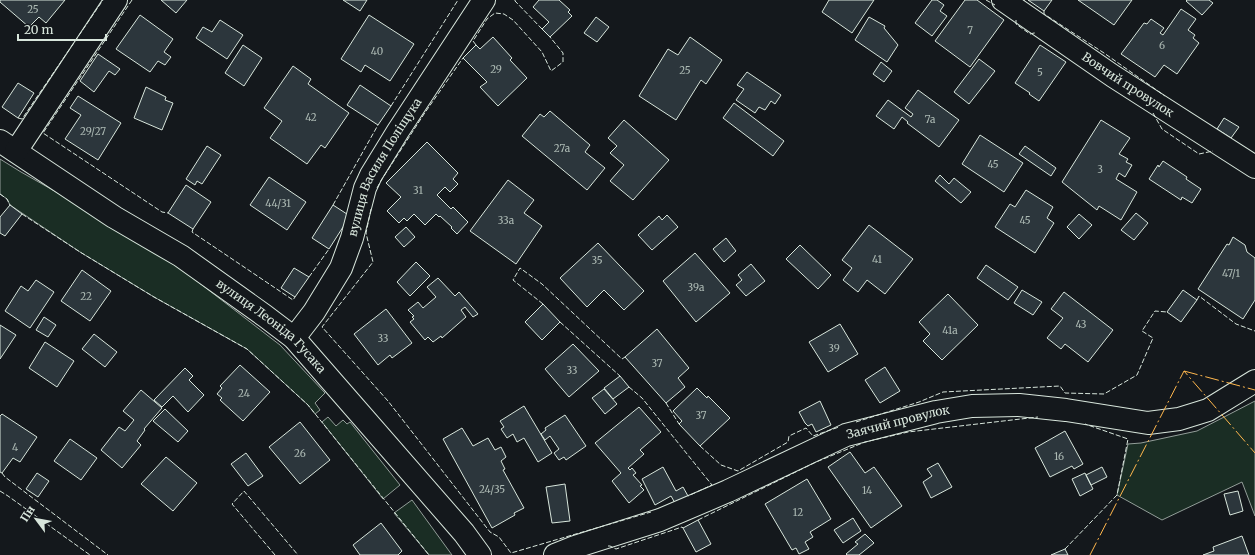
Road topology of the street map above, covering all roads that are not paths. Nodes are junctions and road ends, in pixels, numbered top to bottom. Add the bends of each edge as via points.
1 (116, 0) edge
2 (484, 0) edge
3 (1003, 0) edge
4 (8, 146) edge
5 (1255, 167) edge
6 (294, 338) junction
7 (1255, 381) edge
8 (480, 555) edge
9 (555, 555) edge

1 - 4 street, вулиця Леоніда Гусака
2 - 6 street, вулиця Василя Поліщука via 371,175 341,268 314,312
3 - 5 street, Вовчий провулок via 1113,76
4 - 6 street, вулиця Леоніда Гусака via 114,217 181,256
6 - 8 street, вулиця Леоніда Гусака
7 - 9 street, Заячий провулок via 1208,410 1179,419 1148,424 1019,404 972,406 936,412 846,436 660,520

